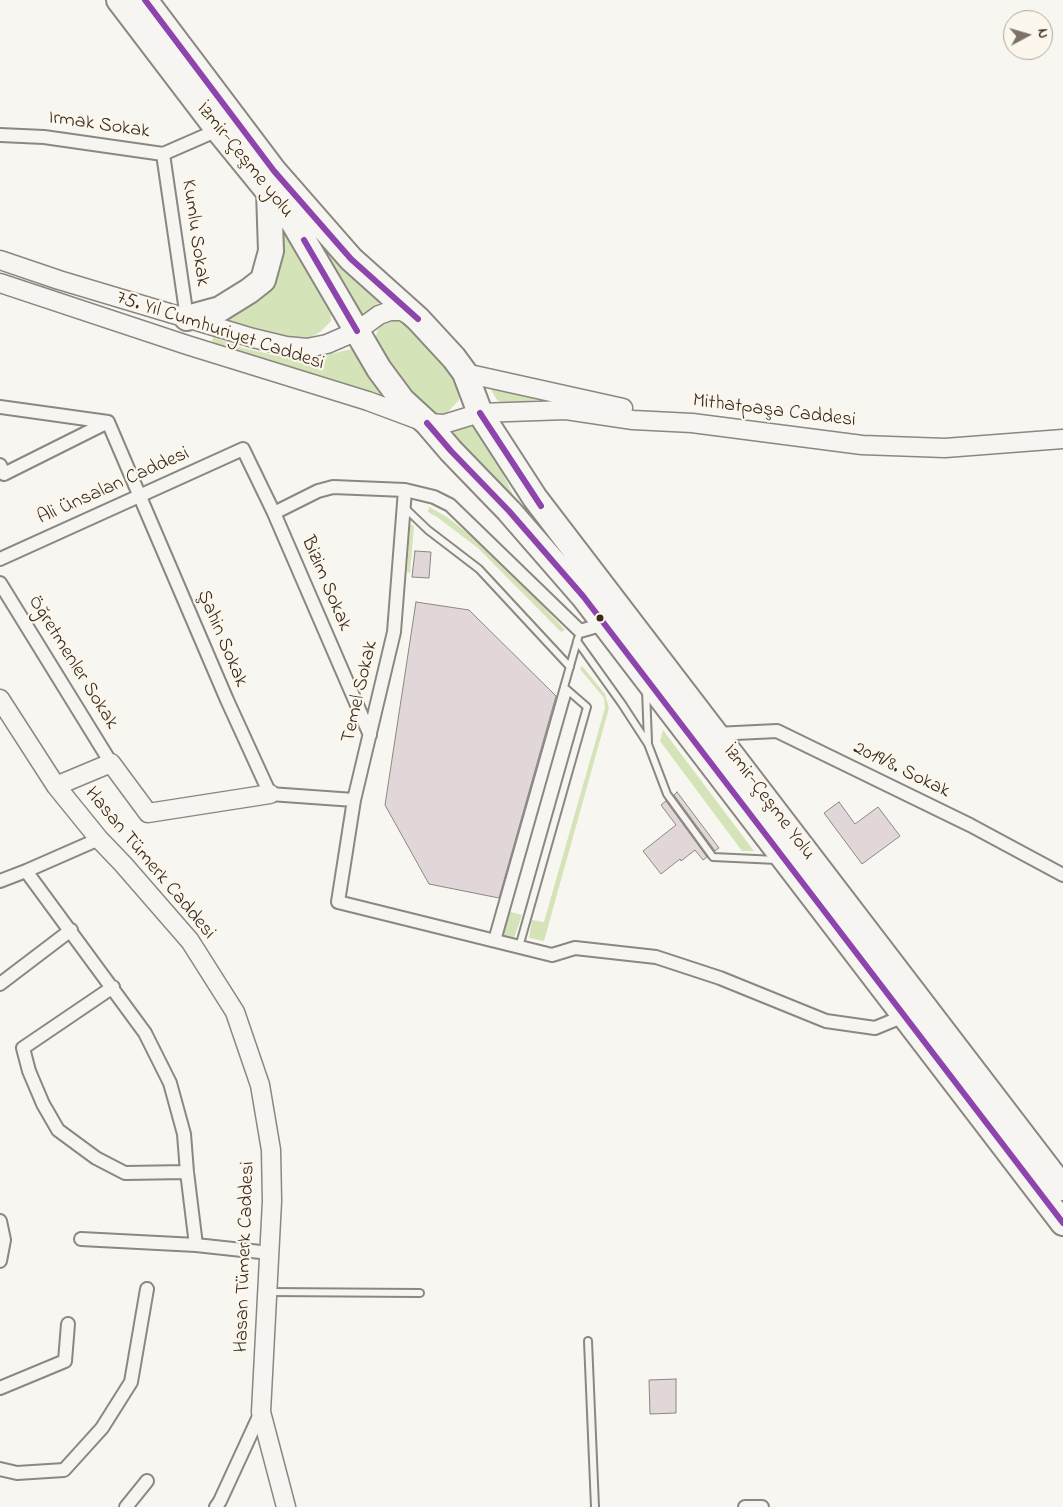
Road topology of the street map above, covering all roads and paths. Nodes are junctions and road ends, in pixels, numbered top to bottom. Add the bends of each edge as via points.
1 (119, 0) edge
2 (145, 0) edge
3 (218, 130) junction
4 (0, 135) edge
5 (163, 154) junction
6 (269, 192) junction
7 (0, 260) edge
8 (0, 283) edge
9 (187, 318) junction
10 (418, 319) junction
11 (357, 332) junction
12 (465, 373) junction
13 (0, 407) edge
14 (516, 412) junction
15 (480, 413) junction
16 (108, 422) junction
17 (427, 423) junction
18 (692, 423) junction
19 (1063, 439) edge
20 (243, 449) joint
21 (503, 449) junction
22 (0, 466) edge
23 (406, 490) junction
24 (140, 497) junction
25 (404, 506) junction
26 (274, 513) junction
27 (0, 560) edge
28 (0, 583) edge
29 (604, 624) junction
30 (579, 636) junction
31 (570, 667) junction
32 (646, 678) junction
33 (566, 689) junction
34 (0, 699) edge
35 (715, 734) junction
36 (370, 735) junction
37 (648, 744) junction
38 (111, 763) junction
39 (56, 786) junction
40 (270, 794) junction
41 (354, 800) junction
42 (99, 839) junction
43 (786, 861) junction
44 (26, 871) junction
45 (1063, 875) edge
46 (0, 881) edge
47 (71, 930) junction
48 (495, 941) junction
49 (519, 946) junction
50 (1, 980) edge
51 (113, 987) junction
52 (904, 1016) junction
53 (187, 1172) junction
54 (1063, 1188) edge
55 (0, 1221) edge
56 (1063, 1223) edge
57 (81, 1239) dead end
58 (196, 1245) junction
59 (270, 1253) junction
60 (0, 1261) edge
61 (147, 1289) dead end
62 (268, 1292) junction
63 (420, 1292) dead end
64 (68, 1324) dead end
65 (588, 1341) dead end
66 (0, 1388) edge
67 (261, 1412) junction
68 (0, 1469) edge
69 (147, 1481) dead end
70 (126, 1507) edge
71 (216, 1507) edge
72 (286, 1507) edge
73 (595, 1507) edge
74 (745, 1507) edge
75 (762, 1507) edge

1 - 3 highway, İzmir-Çeşme yolu
2 - 10 highway, İzmir-Çeşme yolu via 274,171 351,259
3 - 5 street, Irmak Sokak
3 - 6 highway, İzmir-Çeşme yolu
4 - 5 street, Irmak Sokak via 44,137
5 - 9 street, Kumlu Sokak
6 - 9 highway via 271,251 263,280 220,309
6 - 11 highway, İzmir-Çeşme yolu via 293,222
7 - 9 street, 75. Yıl Cumhuriyet Caddesi
8 - 17 street, 75. Yıl Cumhuriyet Caddesi
9 - 11 street, 75. Yıl Cumhuriyet Caddesi via 253,338 307,348
10 - 11 street, 75. Yıl Cumhuriyet Caddesi via 402,311 390,311 379,315
10 - 12 highway, İzmir-Çeşme yolu
11 - 17 highway, İzmir-Çeşme yolu via 402,400
12 - 15 highway, İzmir-Çeşme Yolu
12 - 18 street
13 - 16 street
14 - 15 street, Mithatpaşa Caddesi
14 - 18 street, Mithatpaşa Caddesi via 566,410 633,420
14 - 21 street via 503,427
15 - 17 street, Mithatpaşa Caddesi via 444,424
15 - 21 highway, İzmir-Çeşme Yolu
16 - 22 street via 4,474
16 - 24 street, Şahin Sokak
17 - 29 highway, İzmir-Çeşme Yolu via 509,511
18 - 19 street, Mithatpaşa Caddesi via 862,445 945,448
20 - 24 street, Ali Ünsalan Caddesi
20 - 26 street, Bizim Sokak
21 - 35 highway, İzmir-Çeşme Yolu via 535,498
23 - 25 street, Temel Sokak
23 - 26 street via 326,489
23 - 30 street via 450,505
24 - 27 street, Ali Ünsalan Caddesi
24 - 40 street, Şahin Sokak
25 - 31 lane via 428,530 479,570
25 - 36 street, Temel Sokak via 394,632
26 - 36 street, Bizim Sokak
28 - 38 street, Öğretmenler Sokak
29 - 30 street
29 - 32 highway, İzmir-Çeşme Yolu
30 - 31 lane
30 - 37 lane
31 - 33 lane
32 - 37 lane
32 - 43 highway, İzmir-Çeşme Yolu
33 - 48 lane
33 - 49 lane via 587,707
34 - 39 street, Hasan Tümerk Caddesi
35 - 45 street, 2019/8. Sokak via 777,731 970,825
35 - 54 highway, İzmir-Çeşme Yolu
36 - 41 street, Temel Sokak
37 - 43 lane via 668,794 713,858
38 - 39 street
38 - 40 street via 148,813
39 - 42 street, Hasan Tümerk Caddesi
40 - 41 street
41 - 48 street, Temel Sokak via 338,902
42 - 44 street
42 - 59 street, Hasan Tümerk Caddesi via 190,941 235,1012 260,1084 271,1150
43 - 52 highway, İzmir-Çeşme Yolu
44 - 46 street
44 - 47 street
47 - 50 street
47 - 51 street
48 - 49 street
49 - 52 street via 552,955 575,948 656,957 720,978 826,1021 876,1028
51 - 53 street via 146,1033 170,1083 184,1134
51 - 53 street via 23,1048 43,1104 58,1130 96,1158 125,1173
52 - 56 highway, İzmir-Çeşme Yolu
53 - 58 street
55 - 60 street via 4,1240
57 - 58 street
58 - 59 street
59 - 62 street, Hasan Tümerk Caddesi
61 - 68 street via 131,1382 102,1428 64,1470 17,1473
62 - 63 lane
62 - 67 street, Hasan Tümerk Caddesi
64 - 66 street via 65,1361
65 - 73 lane
67 - 71 street
67 - 72 street, Hasan Tümerk Caddesi
69 - 70 street
74 - 75 street

